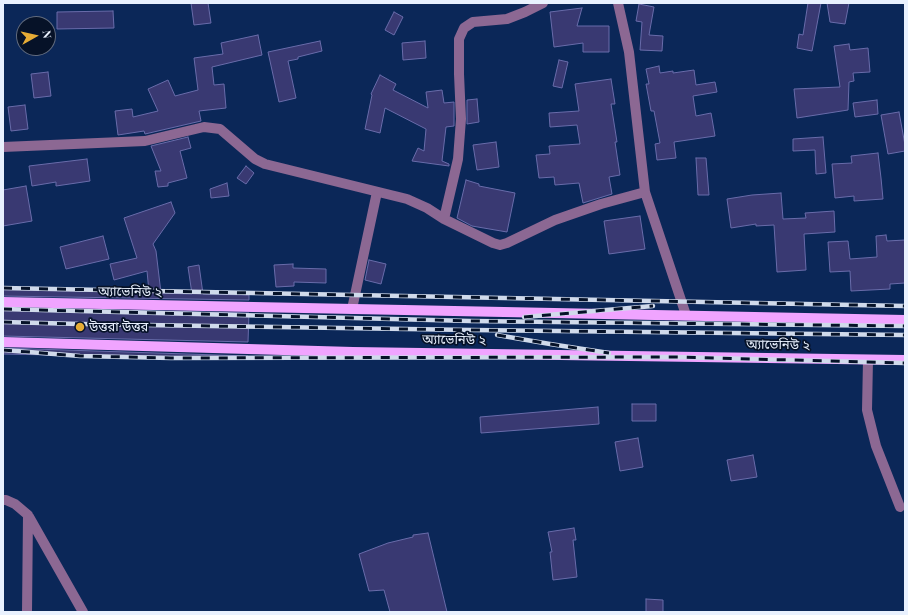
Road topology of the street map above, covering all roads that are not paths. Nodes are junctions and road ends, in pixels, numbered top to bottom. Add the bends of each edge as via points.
1 (543, 3) edge
2 (618, 3) edge
3 (3, 147) edge
4 (377, 192) junction
5 (645, 192) junction
6 (444, 219) junction
7 (3, 302) edge
8 (352, 309) junction
9 (686, 315) junction
10 (905, 320) edge
11 (3, 342) edge
12 (868, 360) junction
13 (905, 360) edge
14 (3, 500) edge
15 (900, 507) dead end
16 (28, 514) junction
17 (27, 612) edge
18 (83, 612) edge

1 - 6 street via 507,19 473,22 464,28 459,39 461,119 458,159
2 - 5 street via 629,52
3 - 4 street via 145,141 204,127 220,129 255,159 266,164
4 - 6 street via 407,199
4 - 8 street
5 - 6 street via 555,220 500,245
5 - 9 street
7 - 8 main road, অ্যাভেনিউ ২
8 - 9 main road, অ্যাভেনিউ ২
9 - 10 main road, অ্যাভেনিউ ২
11 - 12 main road, অ্যাভেনিউ ২ via 353,352
12 - 13 main road, অ্যাভেনিউ ২
12 - 15 street via 867,410 876,446
14 - 16 street via 15,504
16 - 17 street
16 - 18 street

